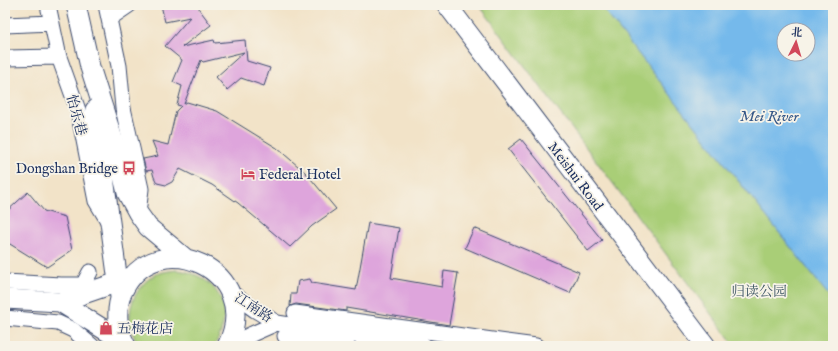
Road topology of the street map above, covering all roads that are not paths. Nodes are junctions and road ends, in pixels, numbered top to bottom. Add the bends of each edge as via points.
1 (48, 5) edge
2 (76, 5) edge
3 (129, 5) edge
4 (446, 5) edge
5 (108, 12) edge
6 (52, 23) junction
7 (5, 25) edge
8 (59, 57) junction
9 (5, 58) edge
10 (90, 67) junction
11 (138, 213) junction
12 (110, 224) junction
13 (185, 258) junction
14 (90, 272) dead end
15 (5, 282) edge
16 (124, 286) junction
17 (230, 292) junction
18 (5, 299) edge
19 (60, 302) junction
20 (295, 313) dead end
21 (5, 318) edge
22 (281, 330) junction
23 (125, 344) edge
24 (92, 346) edge
25 (228, 346) edge
26 (347, 346) edge
27 (425, 346) edge
28 (536, 346) edge
29 (706, 346) edge

1 - 6 street, 怡乐巷
2 - 10 main road
3 - 5 street
4 - 29 main road, Meishui Road
5 - 11 street via 119,66 123,108 141,189
6 - 7 street
6 - 8 street, 怡乐巷
8 - 9 street
8 - 12 street, 怡乐巷 via 78,110 96,201
10 - 11 main road via 127,193
10 - 12 main road
11 - 13 main road via 148,227
12 - 16 main road
13 - 16 main road via 173,257 150,263
13 - 17 main road via 207,266 224,281
14 - 15 street via 82,284
16 - 19 main road
16 - 23 main road via 118,320
17 - 22 street, 江南路
17 - 25 main road via 235,314
18 - 19 main road
19 - 23 main road
20 - 28 street
21 - 24 street via 58,323 73,330
22 - 25 street, 江南路 via 252,334
22 - 26 street
22 - 27 street, 江南路

